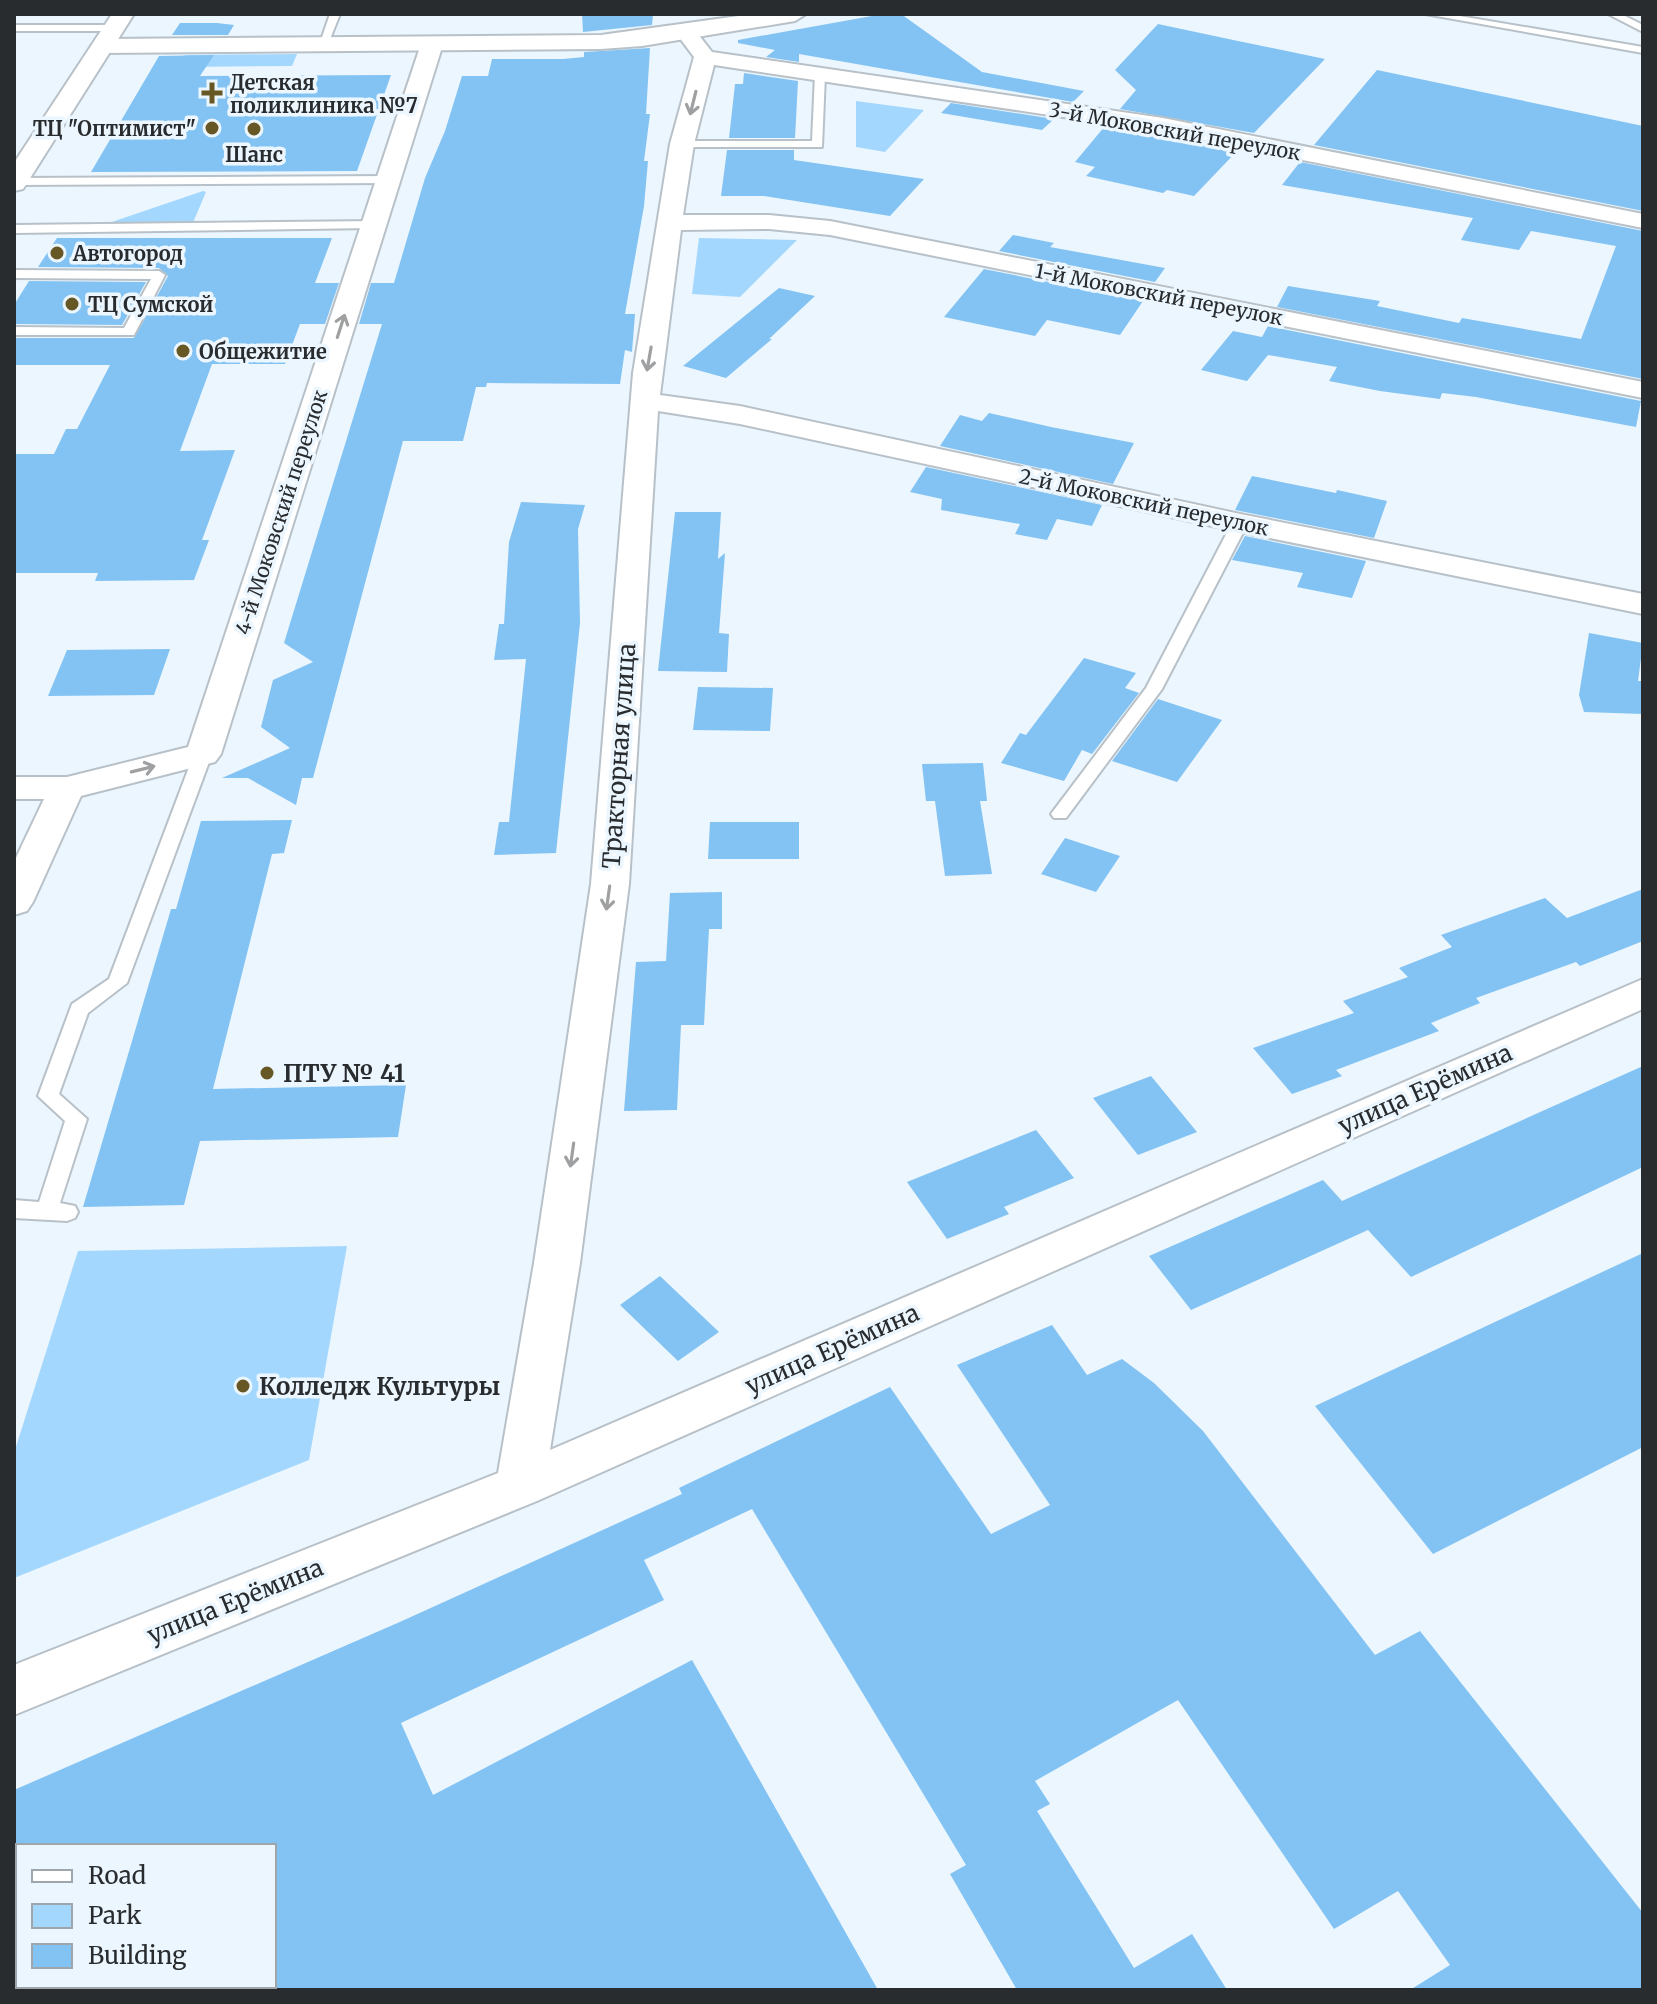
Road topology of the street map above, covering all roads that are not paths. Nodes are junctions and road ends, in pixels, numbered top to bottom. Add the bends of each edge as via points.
1 (335, 14) edge
2 (795, 14) edge
3 (1430, 14) edge
4 (1613, 14) edge
5 (735, 19) edge
6 (14, 28) edge
7 (113, 29) edge
8 (1643, 29) edge
9 (323, 44) junction
10 (432, 44) junction
11 (696, 45) junction
12 (1643, 50) edge
13 (820, 75) junction
14 (682, 144) junction
15 (388, 180) junction
16 (14, 183) edge
17 (1643, 221) edge
18 (673, 223) junction
19 (373, 224) junction
20 (14, 229) edge
21 (14, 274) edge
22 (14, 331) edge
23 (1643, 390) edge
24 (646, 401) junction
25 (1240, 523) junction
26 (1643, 604) edge
27 (203, 754) junction
28 (14, 788) edge
29 (67, 788) junction
30 (1060, 814) dead end
31 (14, 902) edge
32 (1643, 993) edge
33 (14, 1209) edge
34 (520, 1486) junction
35 (14, 1690) edge

1 - 9 lane
2 - 5 street
3 - 12 lane
4 - 8 lane
5 - 11 street
6 - 7 lane
7 - 9 street
7 - 16 street
9 - 10 street
10 - 11 street
10 - 15 street, 4-й Моковский переулок
11 - 13 street, 3-й Моковский переулок
11 -> 14 street, Тракторная улица
13 - 14 lane via 818,145
13 - 17 street, 3-й Моковский переулок via 1163,125
14 - 18 street, Тракторная улица
15 - 16 lane
15 - 19 street, 4-й Моковский переулок
18 - 23 street, 1-й Моковский переулок via 769,222 830,228
18 -> 24 street, Тракторная улица
19 - 20 lane
27 -> 19 street, 4-й Моковский переулок
21 - 22 lane via 159,275 129,332
24 - 25 street, 2-й Моковский переулок via 740,415
24 -> 34 street, Тракторная улица via 610,884
25 - 26 street, 2-й Моковский переулок
25 - 30 lane via 1154,689
29 -> 27 street
27 - 33 lane via 117,983 79,1009 48,1096 76,1119 57,1212
28 - 29 street
29 - 31 street
32 - 34 street, улица Ерёмина
34 - 35 street, улица Ерёмина

